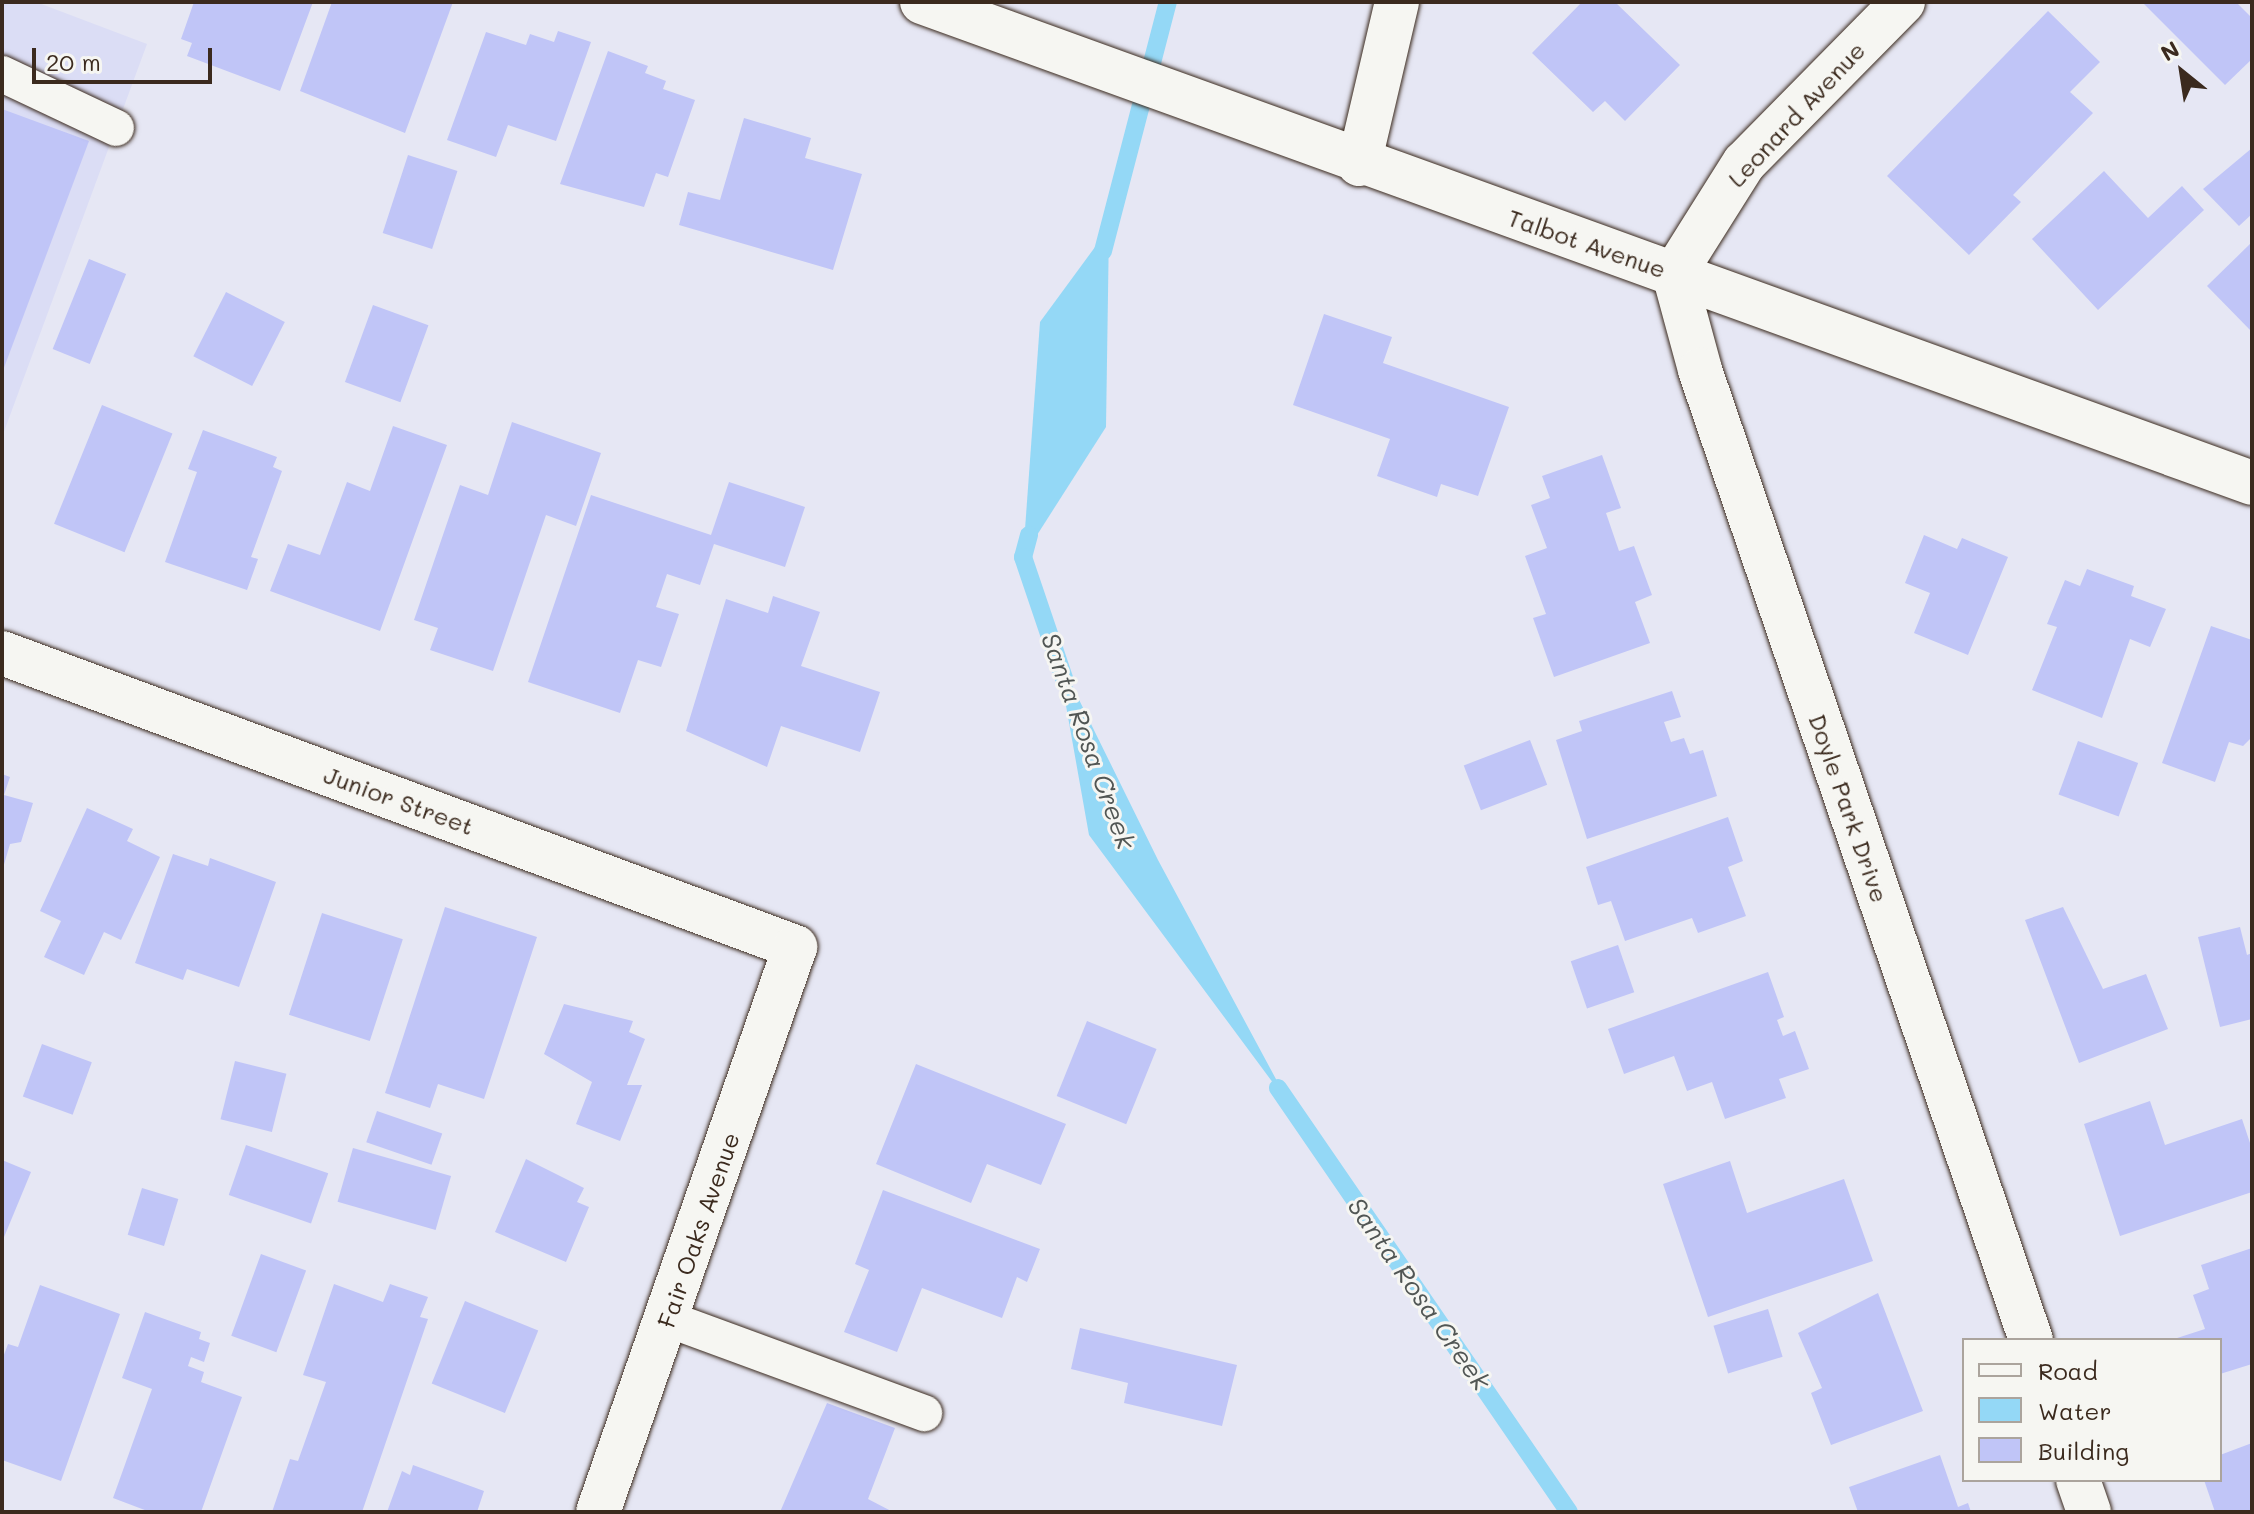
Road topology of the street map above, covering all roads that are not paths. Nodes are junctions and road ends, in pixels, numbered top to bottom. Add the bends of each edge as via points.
1 (922, 2) edge
2 (1397, 2) edge
3 (1903, 2) edge
4 (2, 74) edge
5 (116, 128) dead end
6 (1359, 164) junction
7 (1674, 274) junction
8 (2252, 483) edge
9 (2, 653) edge
10 (795, 947) joint
11 (668, 1319) junction
12 (2030, 1338) edge
13 (924, 1413) dead end
14 (2079, 1482) edge
15 (598, 1512) edge
16 (2089, 1512) edge

1 - 6 street, Talbot Avenue
2 - 6 street
3 - 7 street, Leonard Avenue via 1744,163
4 - 5 lane
6 - 7 street, Talbot Avenue
7 - 8 street, Talbot Avenue
7 - 12 street, Doyle Park Drive via 1700,370
9 - 10 street, Junior Street
10 - 11 street, Fair Oaks Avenue
11 - 13 lane
11 - 15 street, Fair Oaks Avenue
14 - 16 street

